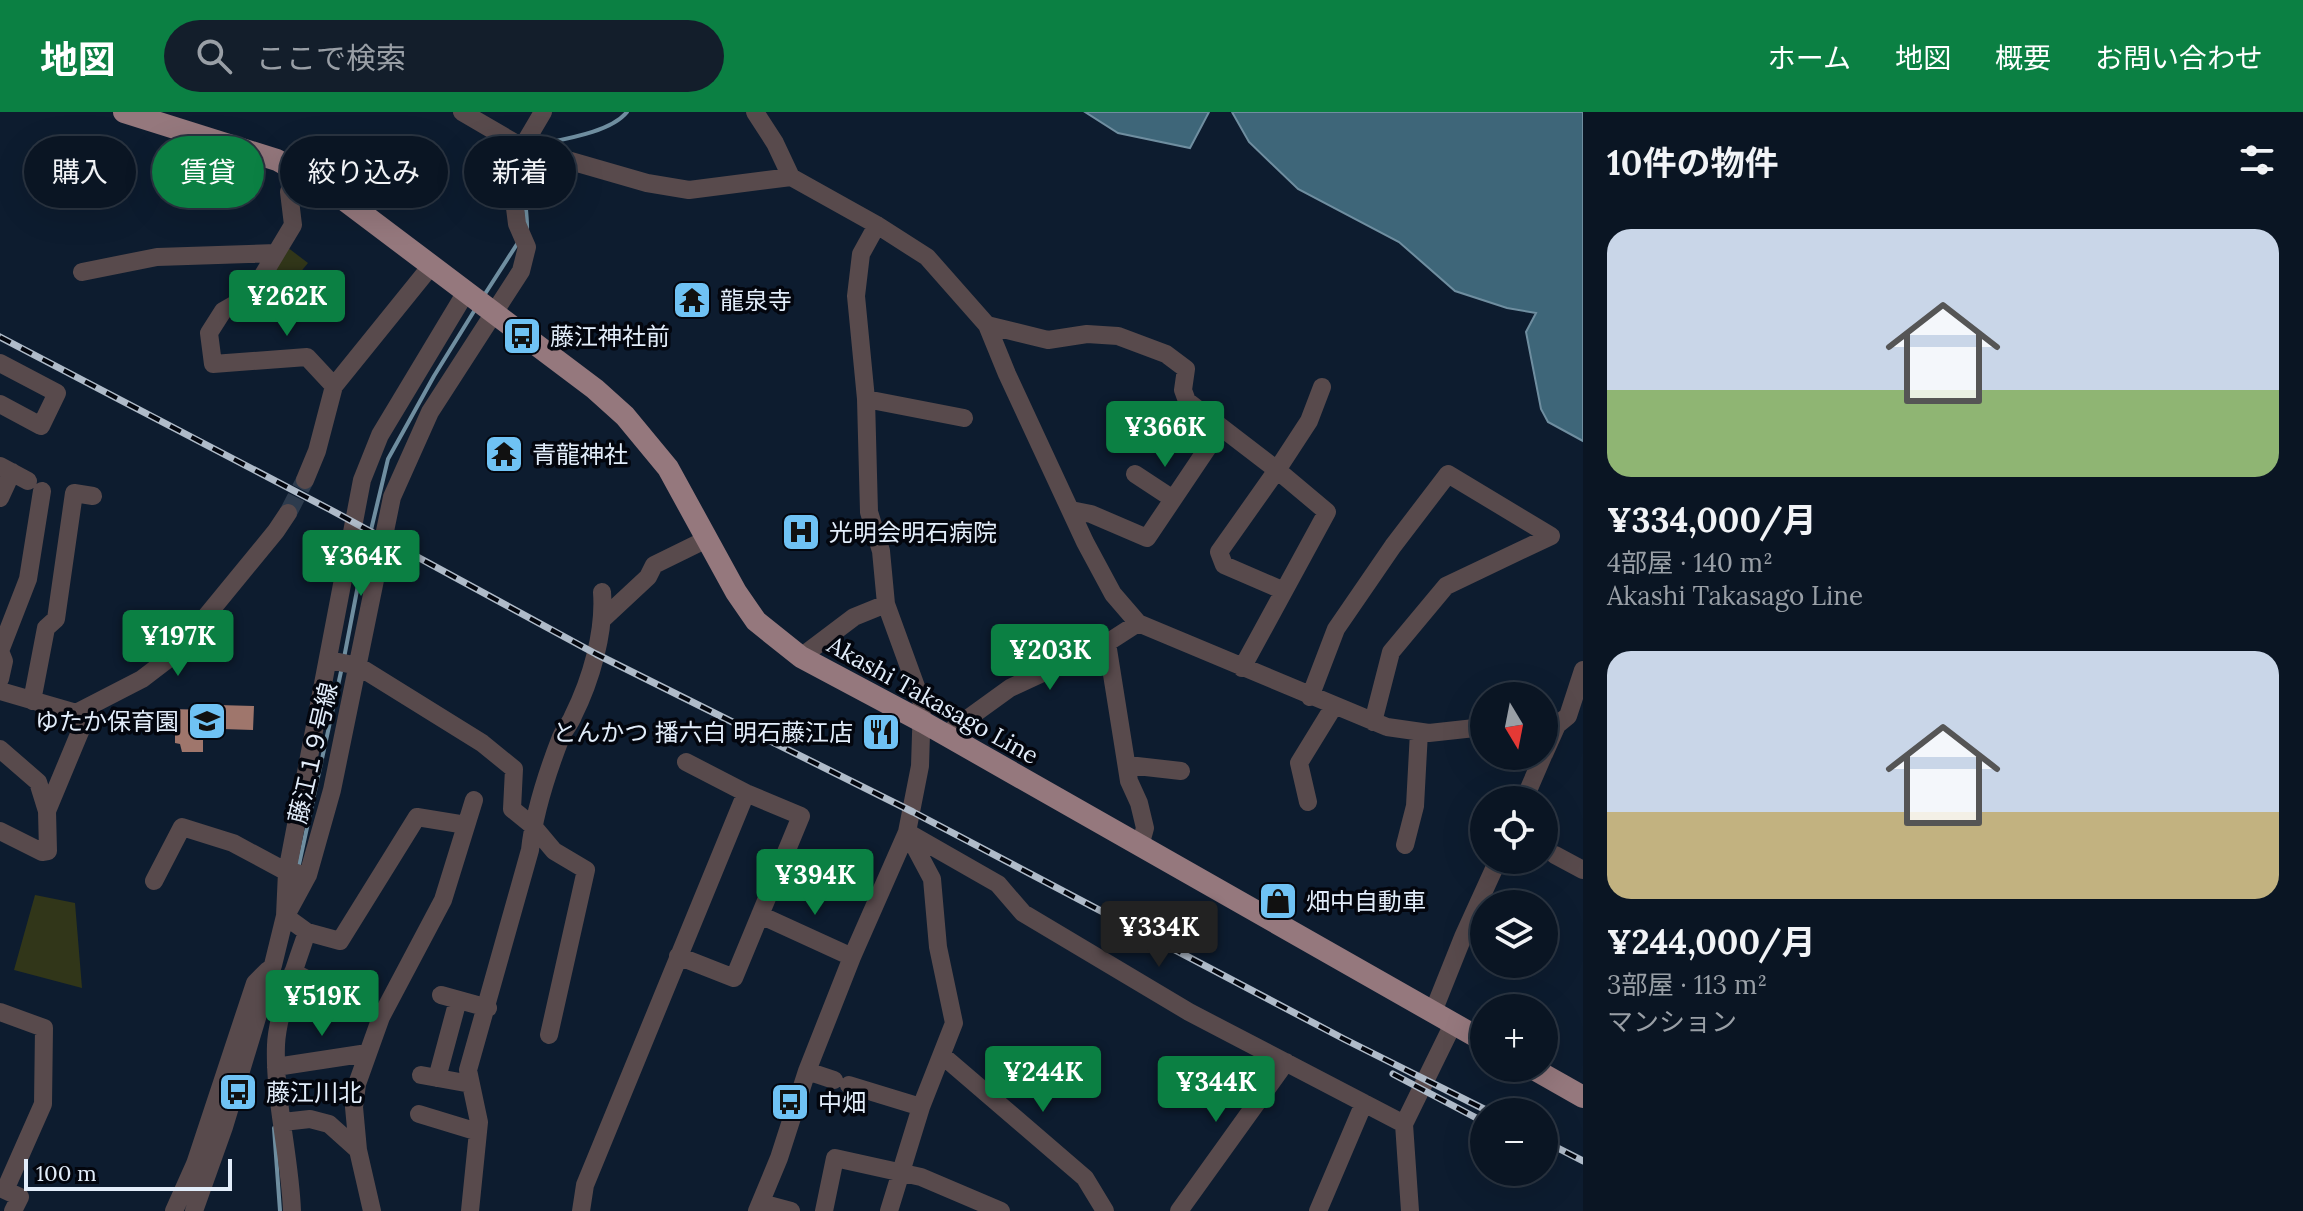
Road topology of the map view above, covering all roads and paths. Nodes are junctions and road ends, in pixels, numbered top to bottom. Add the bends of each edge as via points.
1 (124, 112) edge
2 (462, 112) edge
3 (543, 112) edge
4 (755, 112) edge
5 (503, 136) edge
6 (529, 136) edge
7 (280, 162) edge
8 (576, 162) edge
9 (791, 177) junction
10 (291, 208) edge
11 (355, 208) edge
12 (515, 208) edge
13 (877, 225) junction
14 (276, 253) junction
15 (431, 266) junction
16 (82, 272) dead end
17 (480, 302) junction
18 (987, 325) junction
19 (0, 363) edge
20 (334, 386) junction
21 (1322, 387) dead end
22 (866, 399) junction
23 (0, 404) edge
24 (964, 418) dead end
25 (1221, 428) junction
26 (1277, 470) junction
27 (1135, 474) dead end
28 (21, 478) edge
29 (305, 480) tunnel mouth
30 (93, 496) dead end
31 (0, 498) edge
32 (1173, 499) junction
33 (1071, 510) junction
34 (288, 513) tunnel mouth
35 (707, 539) junction
36 (1284, 591) junction
37 (602, 592) dead end
38 (886, 604) junction
39 (604, 618) junction
40 (1138, 623) junction
41 (1107, 643) junction
42 (0, 651) edge
43 (801, 657) junction
44 (329, 660) junction
45 (358, 666) junction
46 (1242, 668) junction
47 (1583, 670) edge
48 (0, 679) edge
49 (0, 691) edge
50 (1310, 697) junction
51 (32, 701) junction
52 (1334, 706) junction
53 (76, 713) junction
54 (1558, 721) edge
55 (923, 722) junction
56 (1373, 722) junction
57 (1558, 725) edge
58 (1583, 726) edge
59 (1470, 729) edge
60 (1419, 732) junction
61 (945, 735) junction
62 (0, 749) edge
63 (686, 762) dead end
64 (1128, 765) junction
65 (1181, 771) dead end
66 (746, 793) junction
67 (474, 800) dead end
68 (1308, 802) dead end
69 (47, 811) junction
70 (466, 825) junction
71 (533, 826) junction
72 (0, 831) edge
73 (907, 832) junction
74 (1405, 845) dead end
75 (1140, 846) junction
76 (1558, 857) edge
77 (1583, 870) edge
78 (287, 872) junction
79 (1492, 874) edge
80 (308, 875) junction
81 (154, 881) dead end
82 (760, 915) junction
83 (285, 916) junction
84 (307, 932) junction
85 (678, 956) junction
86 (852, 957) junction
87 (273, 965) junction
88 (293, 972) junction
89 (488, 1008) junction
90 (0, 1012) edge
91 (1433, 1012) junction
92 (381, 1017) junction
93 (1453, 1024) junction
94 (1470, 1033) edge
95 (549, 1035) dead end
96 (367, 1055) junction
97 (943, 1056) junction
98 (1286, 1062) junction
99 (276, 1067) junction
100 (807, 1071) junction
101 (1557, 1082) edge
102 (471, 1084) junction
103 (1583, 1097) edge
104 (1364, 1103) junction
105 (921, 1107) junction
106 (419, 1114) dead end
107 (283, 1122) junction
108 (1404, 1124) junction
109 (478, 1132) junction
110 (358, 1150) junction
111 (901, 1171) junction
112 (2, 1189) edge
113 (759, 1207) edge
114 (1324, 1209) edge
115 (13, 1211) edge
116 (174, 1211) edge
117 (194, 1211) edge
118 (292, 1211) edge
119 (372, 1211) edge
120 (470, 1211) edge
121 (581, 1211) edge
122 (791, 1211) edge
123 (824, 1211) edge
124 (889, 1211) edge
125 (1001, 1211) edge
126 (1105, 1211) edge
127 (1179, 1211) edge
128 (1410, 1211) edge

1 - 7 main road, Akashi Takasago Line
2 - 5 street
3 - 6 street
4 - 9 street
8 - 9 street via 689,190
9 - 13 street
10 - 14 street via 293,225
11 - 15 main road, Akashi Takasago Line
12 - 17 street via 527,247 521,271
13 - 18 street via 927,257
13 - 22 street via 861,254 856,296
14 - 16 street via 157,257
14 - 20 street via 251,295 223,311 209,333 213,364 307,357
15 - 17 main road, Akashi Takasago Line
15 - 20 street
17 - 35 main road, Akashi Takasago Line via 625,416 668,468
17 - 44 street via 380,435 362,480
17 - 45 street, 藤江１９号線 via 392,497
18 - 25 street via 1048,340 1118,336 1166,354 1186,369 1187,401
18 - 33 street
19 - 23 street via 57,393 41,426
20 - 29 street
21 - 26 street via 1309,421
22 - 24 street
22 - 38 street via 869,512 881,551
25 - 26 street
25 - 32 street
26 - 36 street via 1327,512
26 - 36 street via 1219,552 1224,565
27 - 32 street
28 - 31 street
28 - 42 street via 28,579
30 - 51 street via 74,493 56,619 46,628
32 - 33 street via 1147,538
33 - 40 street via 1113,594
34 - 53 street via 176,653 142,679
35 - 39 street via 654,565
35 - 43 main road, Akashi Takasago Line via 756,621
36 - 46 street
37 - 39 street
38 - 43 street via 854,617
38 - 55 street via 922,703
39 - 71 street via 596,654 561,735
40 - 41 street
40 - 46 street
41 - 61 street via 1010,688
41 - 64 street
42 - 48 street
43 - 55 main road, Akashi Takasago Line
44 - 45 street
44 - 78 street
45 - 71 street via 482,743 514,769 512,809
45 - 80 street, 藤江１９号線
46 - 50 street
47 - 54 street via 1568,716
49 - 51 street
50 - 52 street
50 - 56 street via 1336,629 1448,474 1551,536 1446,586 1391,652
51 - 53 street
52 - 56 street
52 - 68 street via 1299,763
53 - 69 street via 82,727
55 - 61 main road, Akashi Takasago Line
55 - 73 street
56 - 60 street
57 - 58 street
59 - 60 street
60 - 74 street via 1415,806
61 - 75 main road, Akashi Takasago Line
62 - 69 street via 38,782
63 - 66 street
64 - 65 street
64 - 75 street via 1145,828
66 - 82 street via 801,816
66 - 85 street
67 - 70 street
69 - 72 street via 48,851
70 - 84 street via 417,817 340,941
70 - 92 street via 443,900
71 - 89 street
71 - 95 street via 554,851 586,870
73 - 86 street
73 - 97 street via 932,879 938,947 954,1023
73 - 98 street via 998,884 1023,913 1189,1012
75 - 91 main road, Akashi Takasago Line
76 - 77 street
78 - 80 street
78 - 81 street via 233,843 182,827
78 - 83 street
79 - 91 street
80 - 83 street, 藤江１９号線
82 - 85 street via 734,978
82 - 86 street
83 - 84 street
83 - 87 street
84 - 88 street
85 - 121 street via 585,1185
86 - 100 street
87 - 116 street via 255,983 195,1164
87 - 117 street
88 - 92 street
88 - 99 street via 276,1041
89 - 102 street via 468,1070
89 - 102 street via 450,998 429,1076
90 - 112 street via 44,1028 43,1104
91 - 93 main road, Akashi Takasago Line
92 - 96 street
93 - 94 main road, Akashi Takasago Line
93 - 108 street
96 - 99 street
96 - 110 street via 355,1096
97 - 105 street
97 - 126 street via 1085,1178
98 - 104 street
98 - 127 street
99 - 107 street
100 - 105 street
100 - 113 street
101 - 103 main road
102 - 109 street
104 - 108 street
104 - 114 street
105 - 111 street
106 - 109 street
107 - 110 street via 310,1119 329,1124
107 - 118 street
108 - 128 street
109 - 120 street
110 - 119 street
111 - 123 street via 835,1158
111 - 124 street
111 - 125 street
112 - 115 street via 20,1197
113 - 122 street

